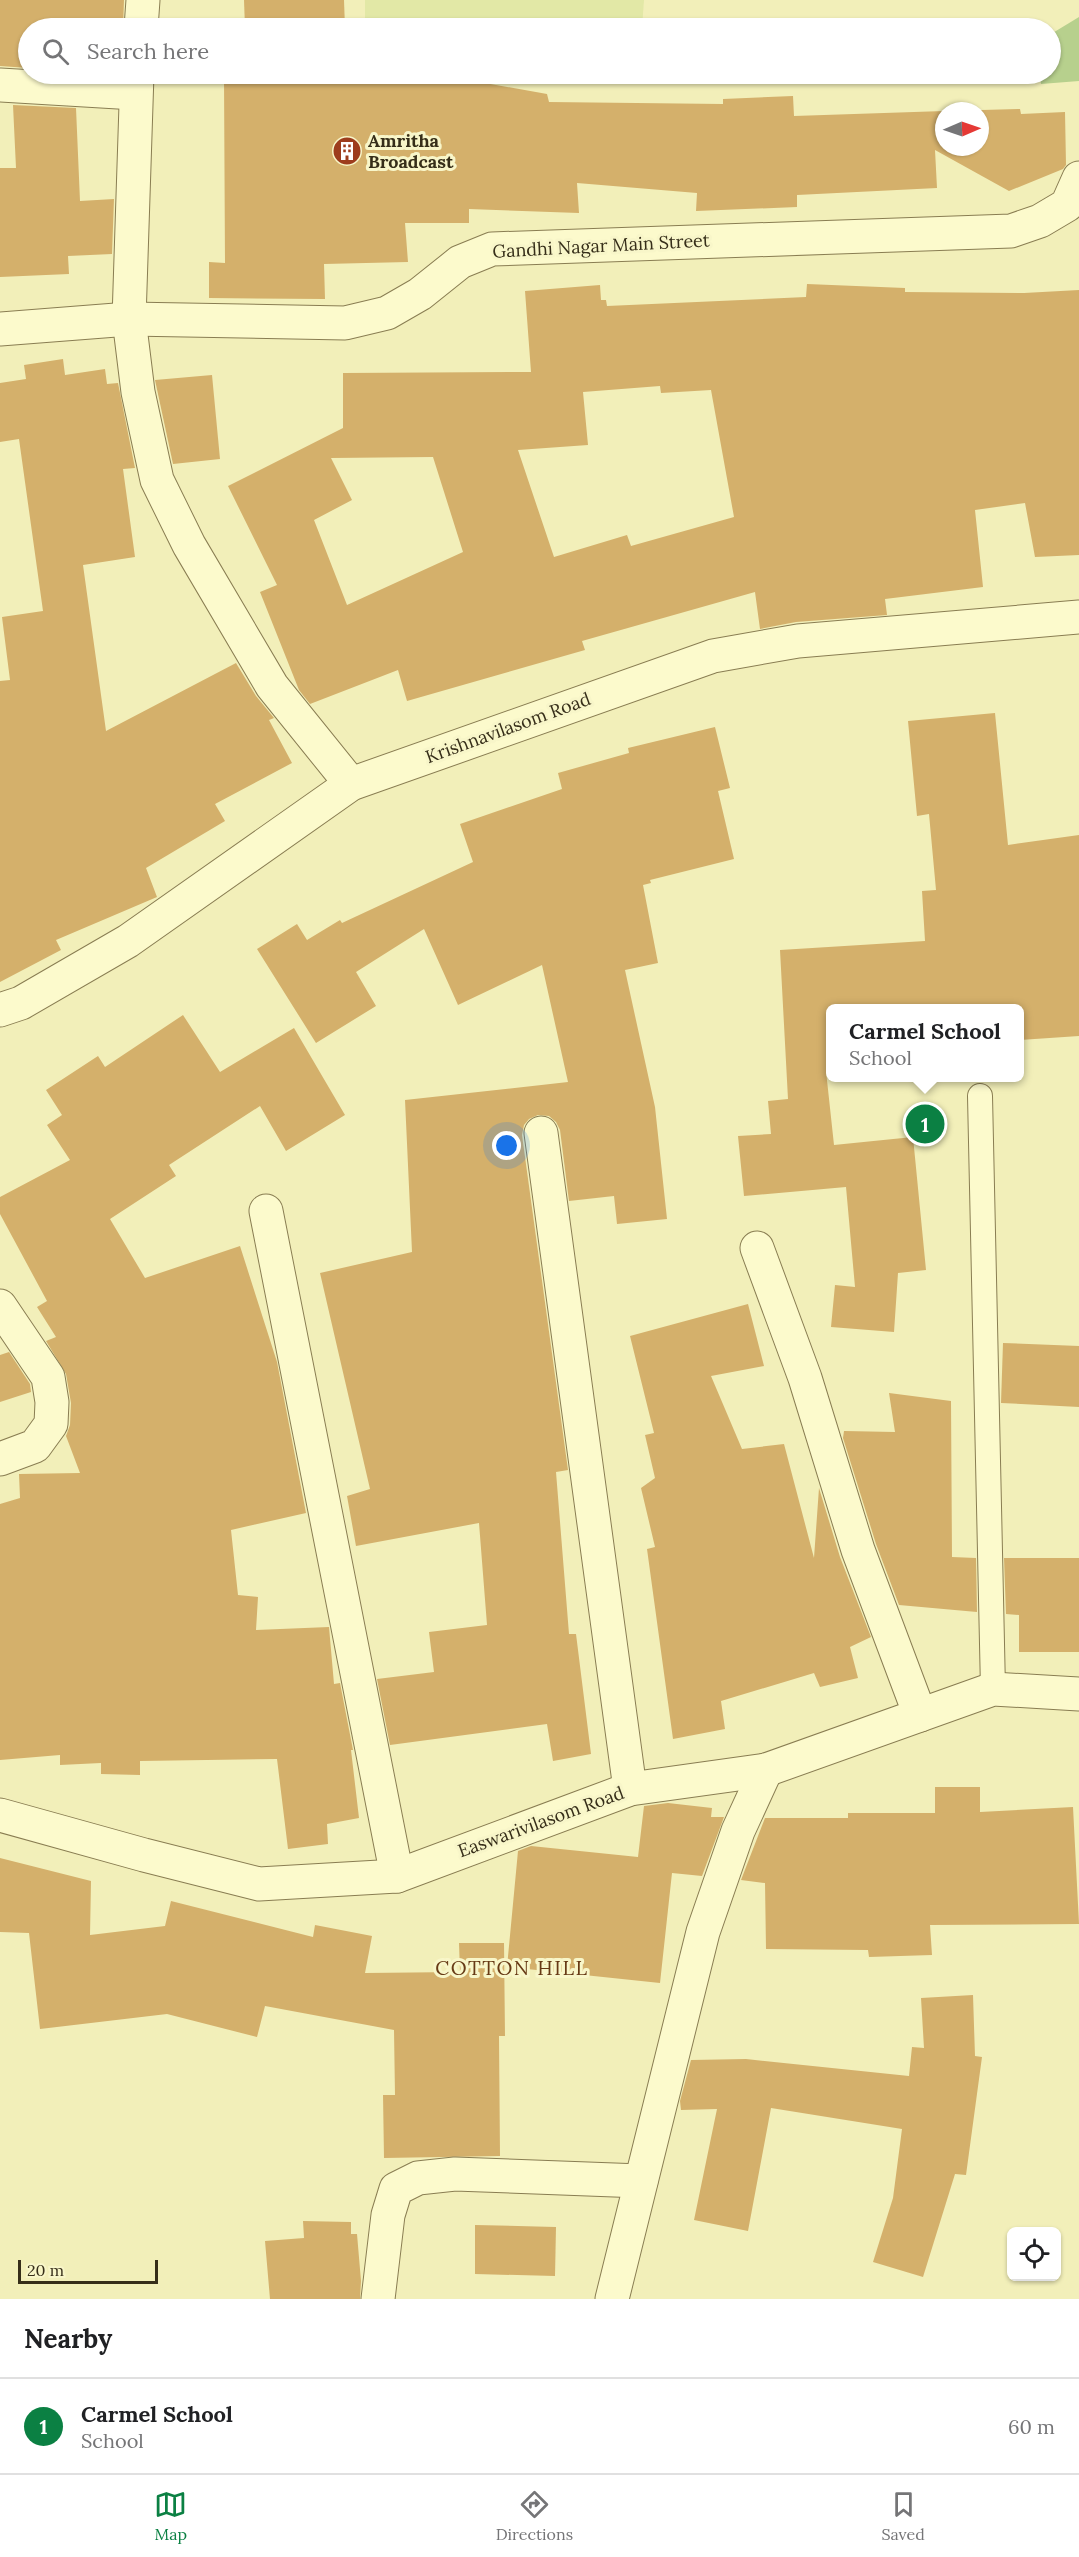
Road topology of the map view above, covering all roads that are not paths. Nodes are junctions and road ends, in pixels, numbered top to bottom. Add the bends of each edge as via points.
1 (143, 0) edge
2 (142, 18) edge
3 (68, 84) edge
4 (136, 84) edge
5 (0, 85) edge
6 (1079, 178) edge
7 (129, 319) junction
8 (0, 329) edge
9 (1079, 617) edge
10 (351, 784) junction
11 (0, 1010) edge
12 (980, 1096) dead end
13 (541, 1133) dead end
14 (266, 1211) dead end
15 (757, 1248) dead end
16 (0, 1306) edge
17 (0, 1459) edge
18 (993, 1689) junction
19 (1079, 1694) edge
20 (920, 1715) junction
21 (765, 1770) junction
22 (630, 1789) junction
23 (0, 1815) edge
24 (397, 1876) junction
25 (641, 2181) junction
26 (378, 2299) edge
27 (612, 2299) edge

1 - 2 street
3 - 5 street
4 - 7 street
6 - 7 street, Gandhi Nagar Main Street via 1066,205 1040,221 1011,231 492,249 460,262 420,294 387,313 345,323
7 - 8 street, Gandhi Nagar Main Street
7 - 10 street via 138,392 157,480 189,545 272,686
9 - 10 street, Krishnavilasom Road via 798,641 713,656
10 - 11 street, Krishnavilasom Road via 128,941 21,1003
12 - 18 lane
13 - 22 street
14 - 24 street
15 - 20 street via 805,1378 858,1550
16 - 17 street via 48,1377 52,1402 51,1424 35,1446
18 - 19 street, Easwarivilasom Road
18 - 20 street, Easwarivilasom Road
20 - 21 street, Easwarivilasom Road
21 - 22 street, Easwarivilasom Road
21 - 25 street via 738,1831 703,1932
22 - 24 street, Easwarivilasom Road
23 - 24 street, Easwarivilasom Road via 259,1884
25 - 26 street via 455,2174 418,2178 396,2189 388,2216
25 - 27 street

